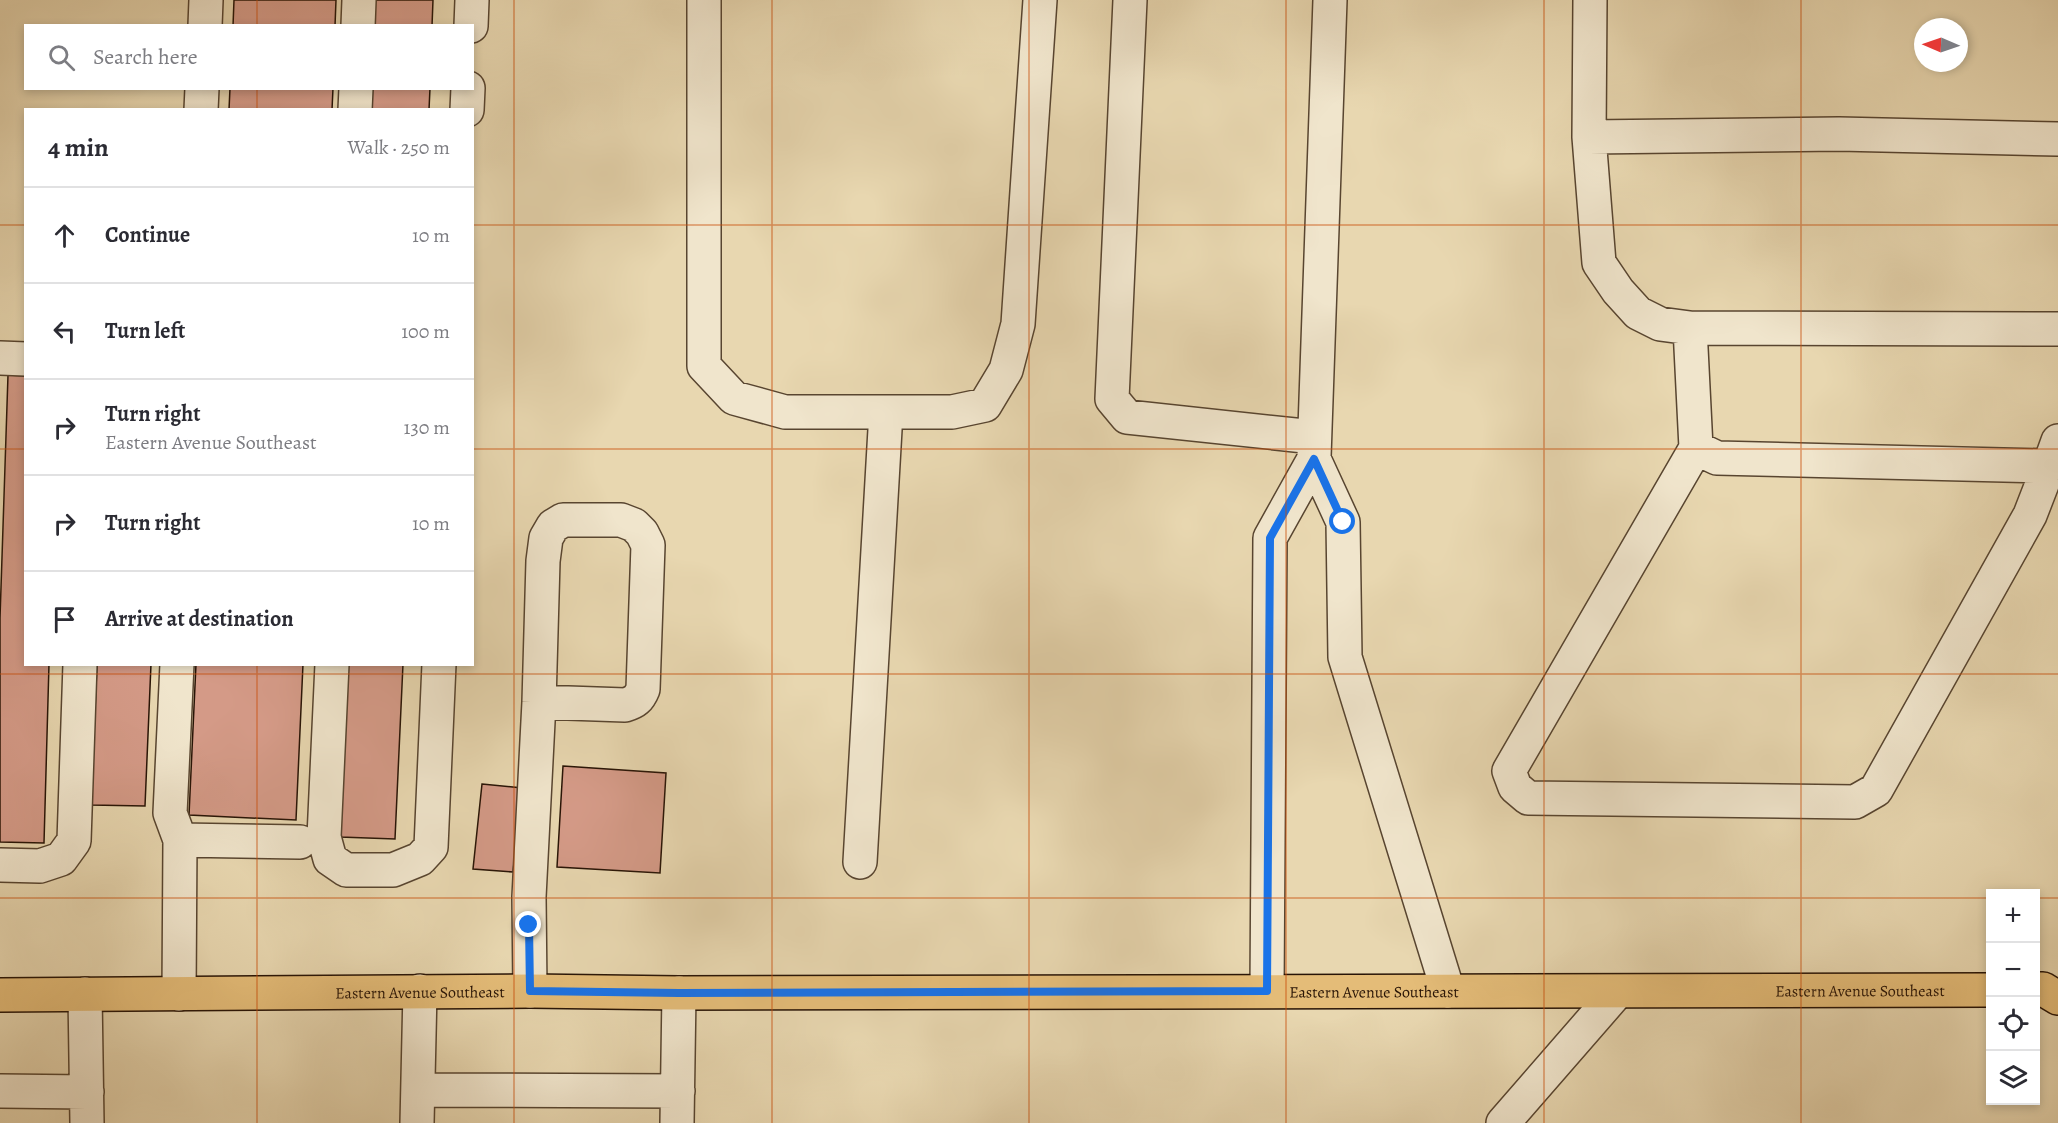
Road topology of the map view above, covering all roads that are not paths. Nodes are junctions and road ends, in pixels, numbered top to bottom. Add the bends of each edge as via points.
1 (206, 0) edge
2 (359, 0) edge
3 (472, 0) edge
4 (704, 0) edge
5 (1040, 0) edge
6 (1130, 0) edge
7 (1330, 0) edge
8 (1590, 0) edge
9 (205, 24) edge
10 (358, 24) edge
11 (471, 24) edge
12 (202, 90) edge
13 (356, 90) edge
14 (468, 90) edge
15 (201, 108) edge
16 (355, 108) edge
17 (467, 108) edge
18 (1589, 137) junction
19 (2058, 139) edge
20 (1690, 328) junction
21 (2058, 329) edge
22 (0, 358) edge
23 (24, 359) edge
24 (886, 412) junction
25 (1314, 448) junction
26 (1696, 448) junction
27 (2053, 454) edge
28 (80, 666) edge
29 (177, 666) edge
30 (332, 666) edge
31 (440, 666) edge
32 (539, 702) junction
33 (180, 840) junction
34 (300, 842) dead end
35 (860, 862) dead end
36 (0, 865) edge
37 (1986, 990) edge
38 (420, 991) junction
39 (530, 991) junction
40 (1267, 991) junction
41 (1448, 991) junction
42 (1617, 992) junction
43 (679, 993) junction
44 (86, 994) junction
45 (179, 994) junction
46 (0, 995) edge
47 (418, 1090) junction
48 (0, 1091) edge
49 (678, 1091) junction
50 (87, 1107) edge
51 (417, 1123) edge
52 (677, 1123) edge
53 (1503, 1123) edge

1 - 9 lane
2 - 10 lane
3 - 11 lane
4 - 24 lane via 704,366 734,399 785,412
5 - 24 lane via 1018,324 1006,370 985,405 952,412
6 - 25 lane via 1112,399 1127,417
7 - 25 lane
8 - 18 lane
12 - 15 lane
13 - 16 lane
14 - 17 lane
18 - 19 lane via 1839,134
18 - 20 lane via 1599,263 1638,313 1660,324
20 - 21 lane
20 - 26 lane
22 - 23 lane
24 - 35 lane
25 - 40 lane via 1270,538
25 - 41 lane via 1343,522 1345,657
26 - 27 lane via 1717,459
26 - 27 lane via 1509,771 1515,787 1528,798 1855,802 1876,790 2030,515
28 - 36 lane via 74,841 61,859 40,866
29 - 33 lane via 170,813
30 - 31 lane via 324,837 330,859 346,870 393,870 420,859 431,848
32 - 32 lane via 546,538 553,526 563,520 621,520 634,525 648,545 640,697 625,705
32 - 39 lane via 529,897
33 - 34 lane
33 - 45 lane
37 - 42 main road, Eastern Avenue Southeast
38 - 39 main road, Eastern Avenue Southeast
38 - 45 main road, Eastern Avenue Southeast
38 - 47 lane
39 - 43 main road, Eastern Avenue Southeast
40 - 41 main road, Eastern Avenue Southeast
40 - 43 main road, Eastern Avenue Southeast
41 - 42 main road, Eastern Avenue Southeast
42 - 53 lane
43 - 49 lane
44 - 45 main road, Eastern Avenue Southeast
44 - 46 main road, Eastern Avenue Southeast
44 - 50 lane
47 - 49 lane
47 - 51 lane
48 - 50 lane
49 - 52 lane

